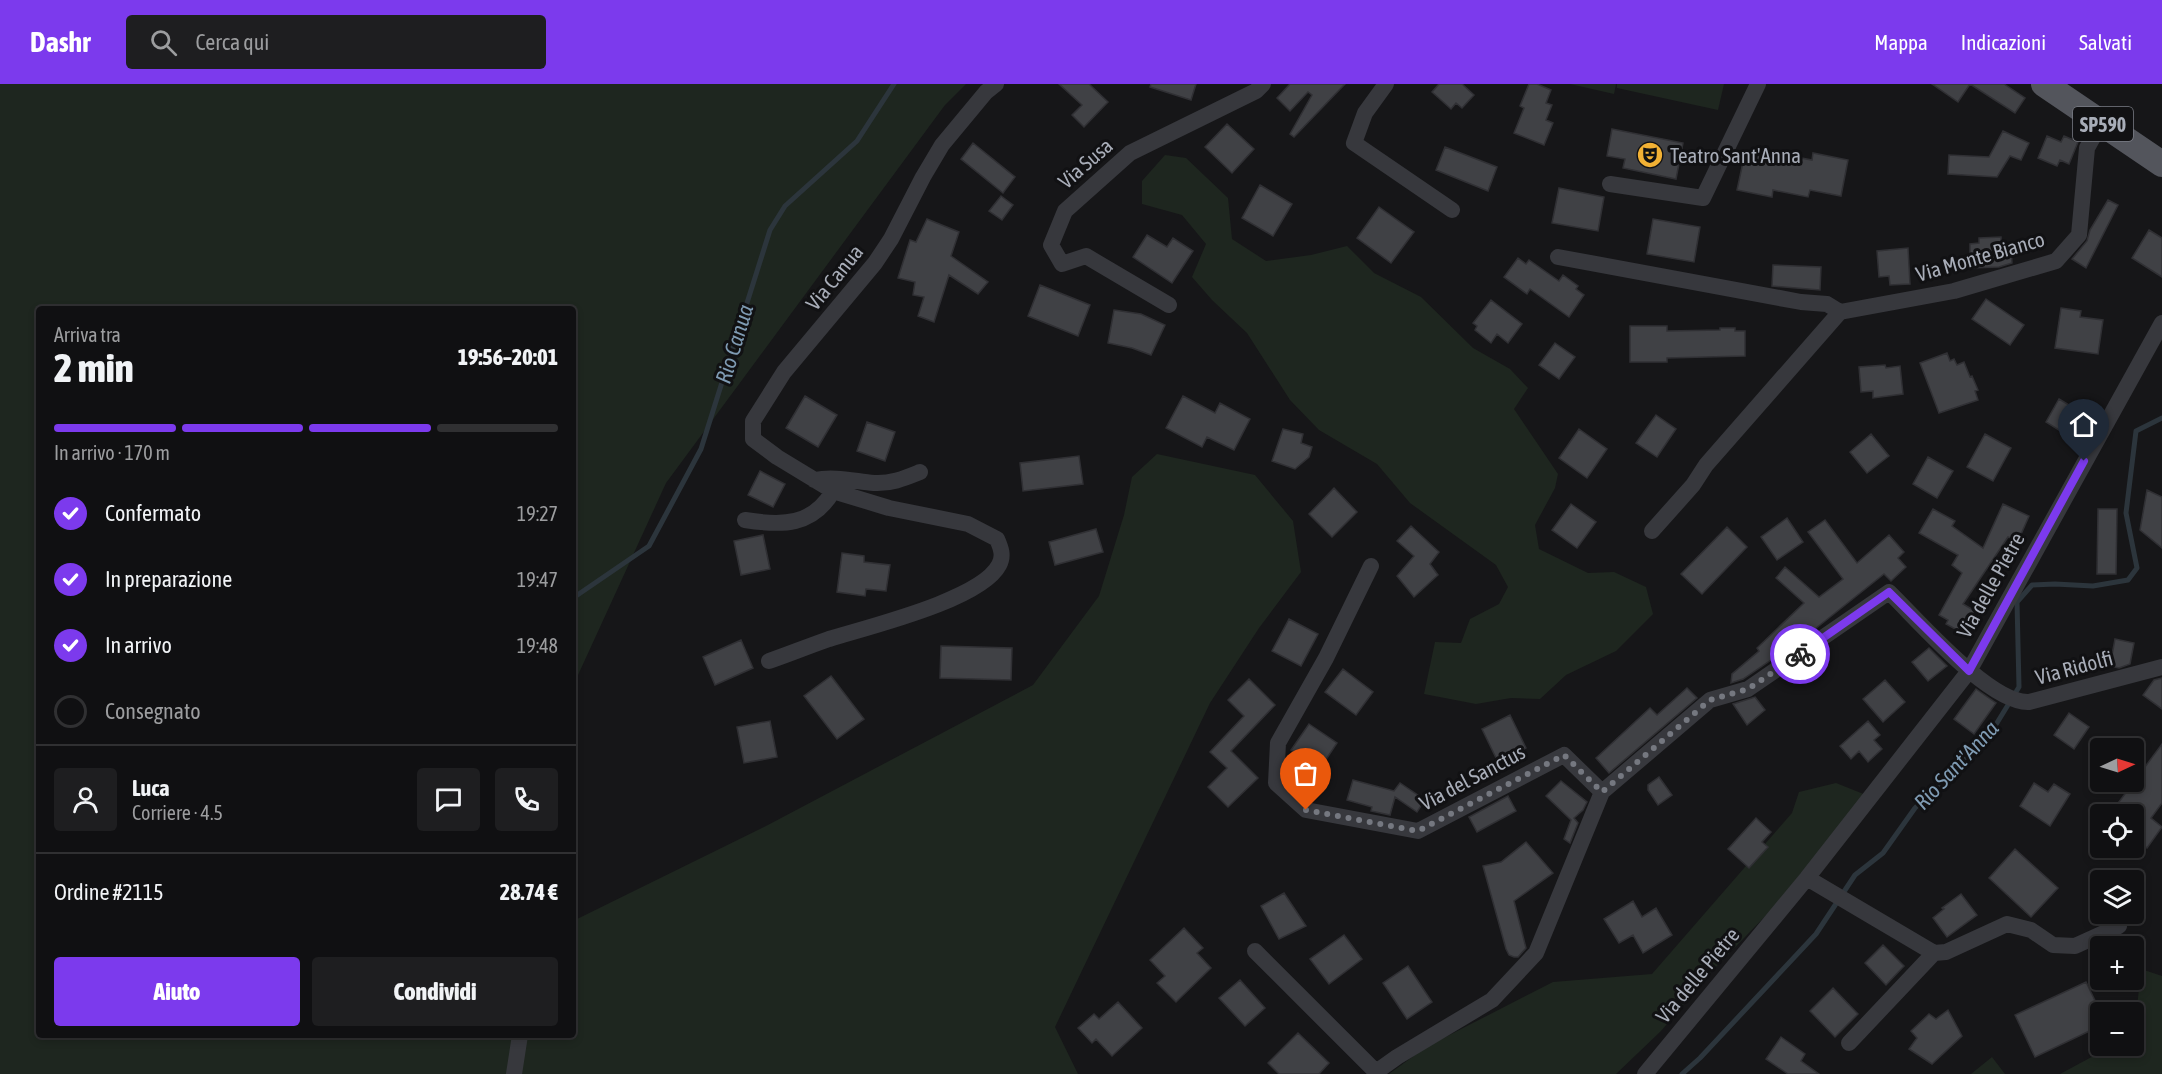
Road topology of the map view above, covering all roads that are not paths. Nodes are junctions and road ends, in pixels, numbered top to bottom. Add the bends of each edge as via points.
1 (996, 84) edge
2 (1263, 84) edge
3 (1386, 84) edge
4 (1758, 84) edge
5 (2044, 84) edge
6 (2101, 123) junction
7 (2162, 164) edge
8 (1610, 184) dead end
9 (1452, 210) dead end
10 (1558, 257) dead end
11 (1168, 304) dead end
12 (1840, 312) junction
13 (2162, 323) edge
14 (920, 472) dead end
15 (814, 480) junction
16 (833, 491) junction
17 (745, 520) dead end
18 (1652, 531) dead end
19 (1371, 566) dead end
20 (769, 661) dead end
21 (2162, 667) edge
22 (1969, 671) junction
23 (1602, 792) junction
24 (1811, 881) junction
25 (2119, 926) dead end
26 (1255, 951) dead end
27 (1934, 953) junction
28 (520, 1038) edge
29 (1849, 1043) dead end
30 (1375, 1073) edge
31 (514, 1074) edge
32 (1645, 1074) edge

1 - 15 street, Via Canua via 942,145 875,263 784,372 753,421 753,438
2 - 11 street, Via Susa via 1130,153 1065,211 1051,245 1062,264 1086,256
3 - 9 street via 1365,113 1354,143
4 - 8 street via 1703,198
5 - 6 main road, SP590
6 - 7 main road, SP590
6 - 12 street, Via Monte Bianco via 2087,148 2079,235 2056,261 1954,291
10 - 12 street, Via Monte Bianco via 1827,304
12 - 18 street
13 - 22 street, Via delle Pietre
14 - 15 street via 898,481 876,483 830,477
15 - 16 street, Via Canua
16 - 17 street via 827,502 804,520
16 - 20 street, Via Canua via 889,508 968,524 998,539 1003,553 999,566 975,588 905,616
19 - 23 street, Via del Sanctus via 1278,743 1276,783 1306,810 1418,831 1564,755
21 - 22 street, Via Ridolfi via 2019,703
22 - 23 street via 1889,592 1748,689 1710,700
22 - 24 street, Via delle Pietre
23 - 30 street via 1536,953 1492,1000
24 - 27 street
24 - 32 street, Via delle Pietre
25 - 27 street via 2075,946 2053,945 2031,930 2007,924 1946,952
26 - 30 street
27 - 29 street
28 - 31 street

